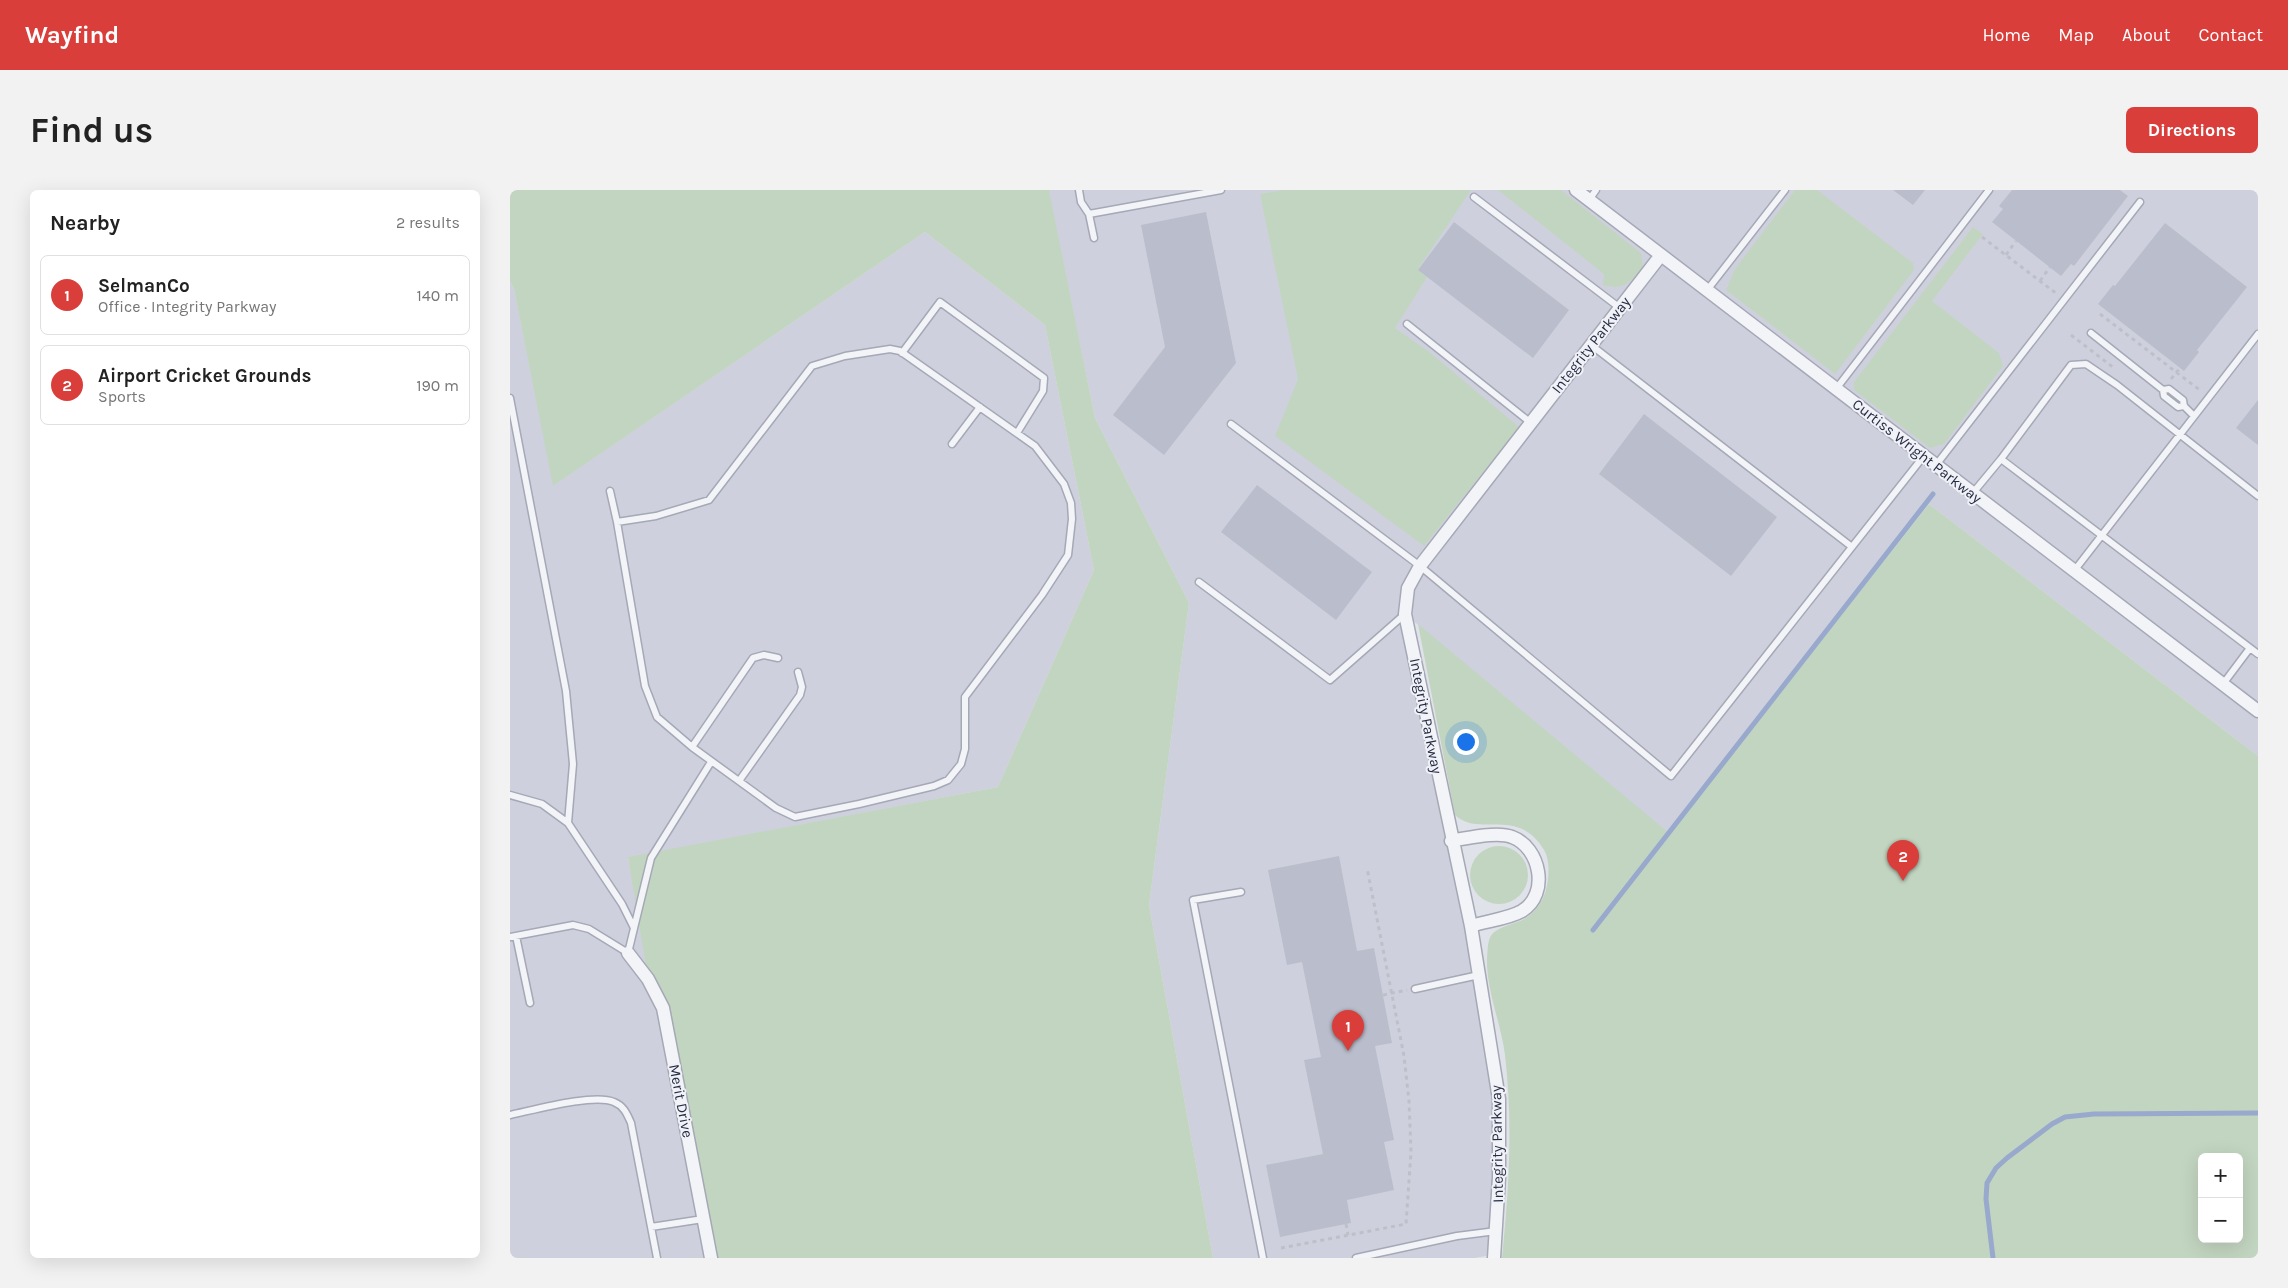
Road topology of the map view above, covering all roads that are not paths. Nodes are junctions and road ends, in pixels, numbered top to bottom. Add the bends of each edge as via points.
1 (1079, 190) edge
2 (1221, 190) edge
3 (1576, 190) edge
4 (1785, 190) edge
5 (1989, 190) edge
6 (1592, 195) edge
7 (1474, 197) dead end
8 (2140, 202) dead end
9 (1089, 214) junction
10 (1094, 238) dead end
11 (1661, 255) junction
12 (1708, 289) junction
13 (1620, 308) junction
14 (1407, 324) dead end
15 (2091, 333) dead end
16 (2258, 334) edge
17 (1591, 345) junction
18 (902, 353) junction
19 (1836, 389) junction
20 (510, 398) edge
21 (980, 407) junction
22 (2193, 415) junction
23 (1531, 423) junction
24 (1231, 424) dead end
25 (1017, 433) junction
26 (2179, 433) junction
27 (952, 444) dead end
28 (1923, 457) junction
29 (2001, 459) junction
30 (1935, 466) junction
31 (610, 491) dead end
32 (1972, 494) junction
33 (2258, 496) edge
34 (617, 522) junction
35 (2102, 535) junction
36 (1852, 547) junction
37 (1420, 566) junction
38 (2074, 571) junction
39 (1199, 582) dead end
40 (1405, 614) junction
41 (2250, 648) junction
42 (2258, 654) edge
43 (778, 658) dead end
44 (798, 672) dead end
45 (2222, 684) junction
46 (2258, 711) edge
47 (692, 747) junction
48 (711, 762) junction
49 (739, 781) junction
50 (510, 795) edge
51 (568, 823) junction
52 (1451, 841) junction
53 (1241, 892) dead end
54 (1470, 926) junction
55 (634, 928) junction
56 (513, 936) edge
57 (628, 954) junction
58 (1480, 975) junction
59 (1414, 989) road end
60 (530, 1004) dead end
61 (510, 1115) edge
62 (703, 1219) junction
63 (651, 1227) junction
64 (1496, 1232) junction
65 (657, 1258) edge
66 (711, 1258) edge
67 (1263, 1258) edge
68 (1356, 1258) edge
69 (1494, 1258) edge

1 - 9 lane via 1081,202
2 - 9 lane
3 - 6 street, Curtiss Wright Parkway
4 - 12 lane
5 - 19 lane
6 - 11 street, Curtiss Wright Parkway
7 - 13 lane
8 - 30 lane
9 - 10 lane
11 - 12 street, Curtiss Wright Parkway
11 - 13 street, Integrity Parkway
12 - 19 street, Curtiss Wright Parkway
13 - 17 street, Integrity Parkway
14 - 23 lane
15 - 22 lane via 2164,390 2164,396 2178,407 2184,406
16 - 22 lane
17 - 23 street, Integrity Parkway
17 - 36 lane
18 - 21 lane
18 - 25 lane via 940,302 1044,378 1044,391
18 - 34 lane via 890,348 812,366 709,500 656,516
19 - 28 street, Curtiss Wright Parkway
20 - 51 lane via 566,691 573,764
21 - 25 lane
21 - 27 lane
22 - 26 lane
23 - 37 street, Integrity Parkway
24 - 37 lane
25 - 49 lane via 1035,446 1064,484 1071,502 1072,519 1068,555 965,697 966,749 948,780 934,786 795,817 776,808
26 - 29 lane via 2117,385 2086,364 2078,363 2071,365
26 - 33 lane
26 - 35 lane
28 - 30 street, Curtiss Wright Parkway
28 - 36 lane
29 - 32 lane
29 - 35 lane
30 - 32 street, Curtiss Wright Parkway
31 - 34 lane
32 - 38 street, Curtiss Wright Parkway
34 - 47 lane via 644,686 657,717
35 - 38 lane
35 - 41 lane
36 - 37 lane via 1671,776
37 - 40 street, Integrity Parkway via 1408,588
38 - 45 street, Curtiss Wright Parkway
39 - 40 lane via 1330,680
40 - 52 street, Integrity Parkway
41 - 42 lane
41 - 45 lane
43 - 47 lane via 764,654 753,658
44 - 49 lane via 802,687 800,695
45 - 46 street, Curtiss Wright Parkway
47 - 48 lane
48 - 49 lane
48 - 55 lane via 651,858
50 - 51 lane via 542,804
51 - 55 lane via 622,904
52 - 54 street, Integrity Parkway
52 - 54 street via 1511,836 1528,846 1536,863 1539,881 1534,899 1522,911
53 - 67 lane via 1193,900
54 - 58 street, Integrity Parkway
55 - 57 lane
56 - 57 lane via 573,925 588,929
56 - 60 lane
57 - 62 street, Merit Drive via 648,979 662,1008
58 - 59 lane
58 - 64 street, Integrity Parkway via 1499,1099 1500,1177
61 - 63 lane via 599,1098 625,1109 631,1122
62 - 63 lane
62 - 66 street, Merit Drive
63 - 65 lane
64 - 68 lane via 1457,1236
64 - 69 street, Integrity Parkway

